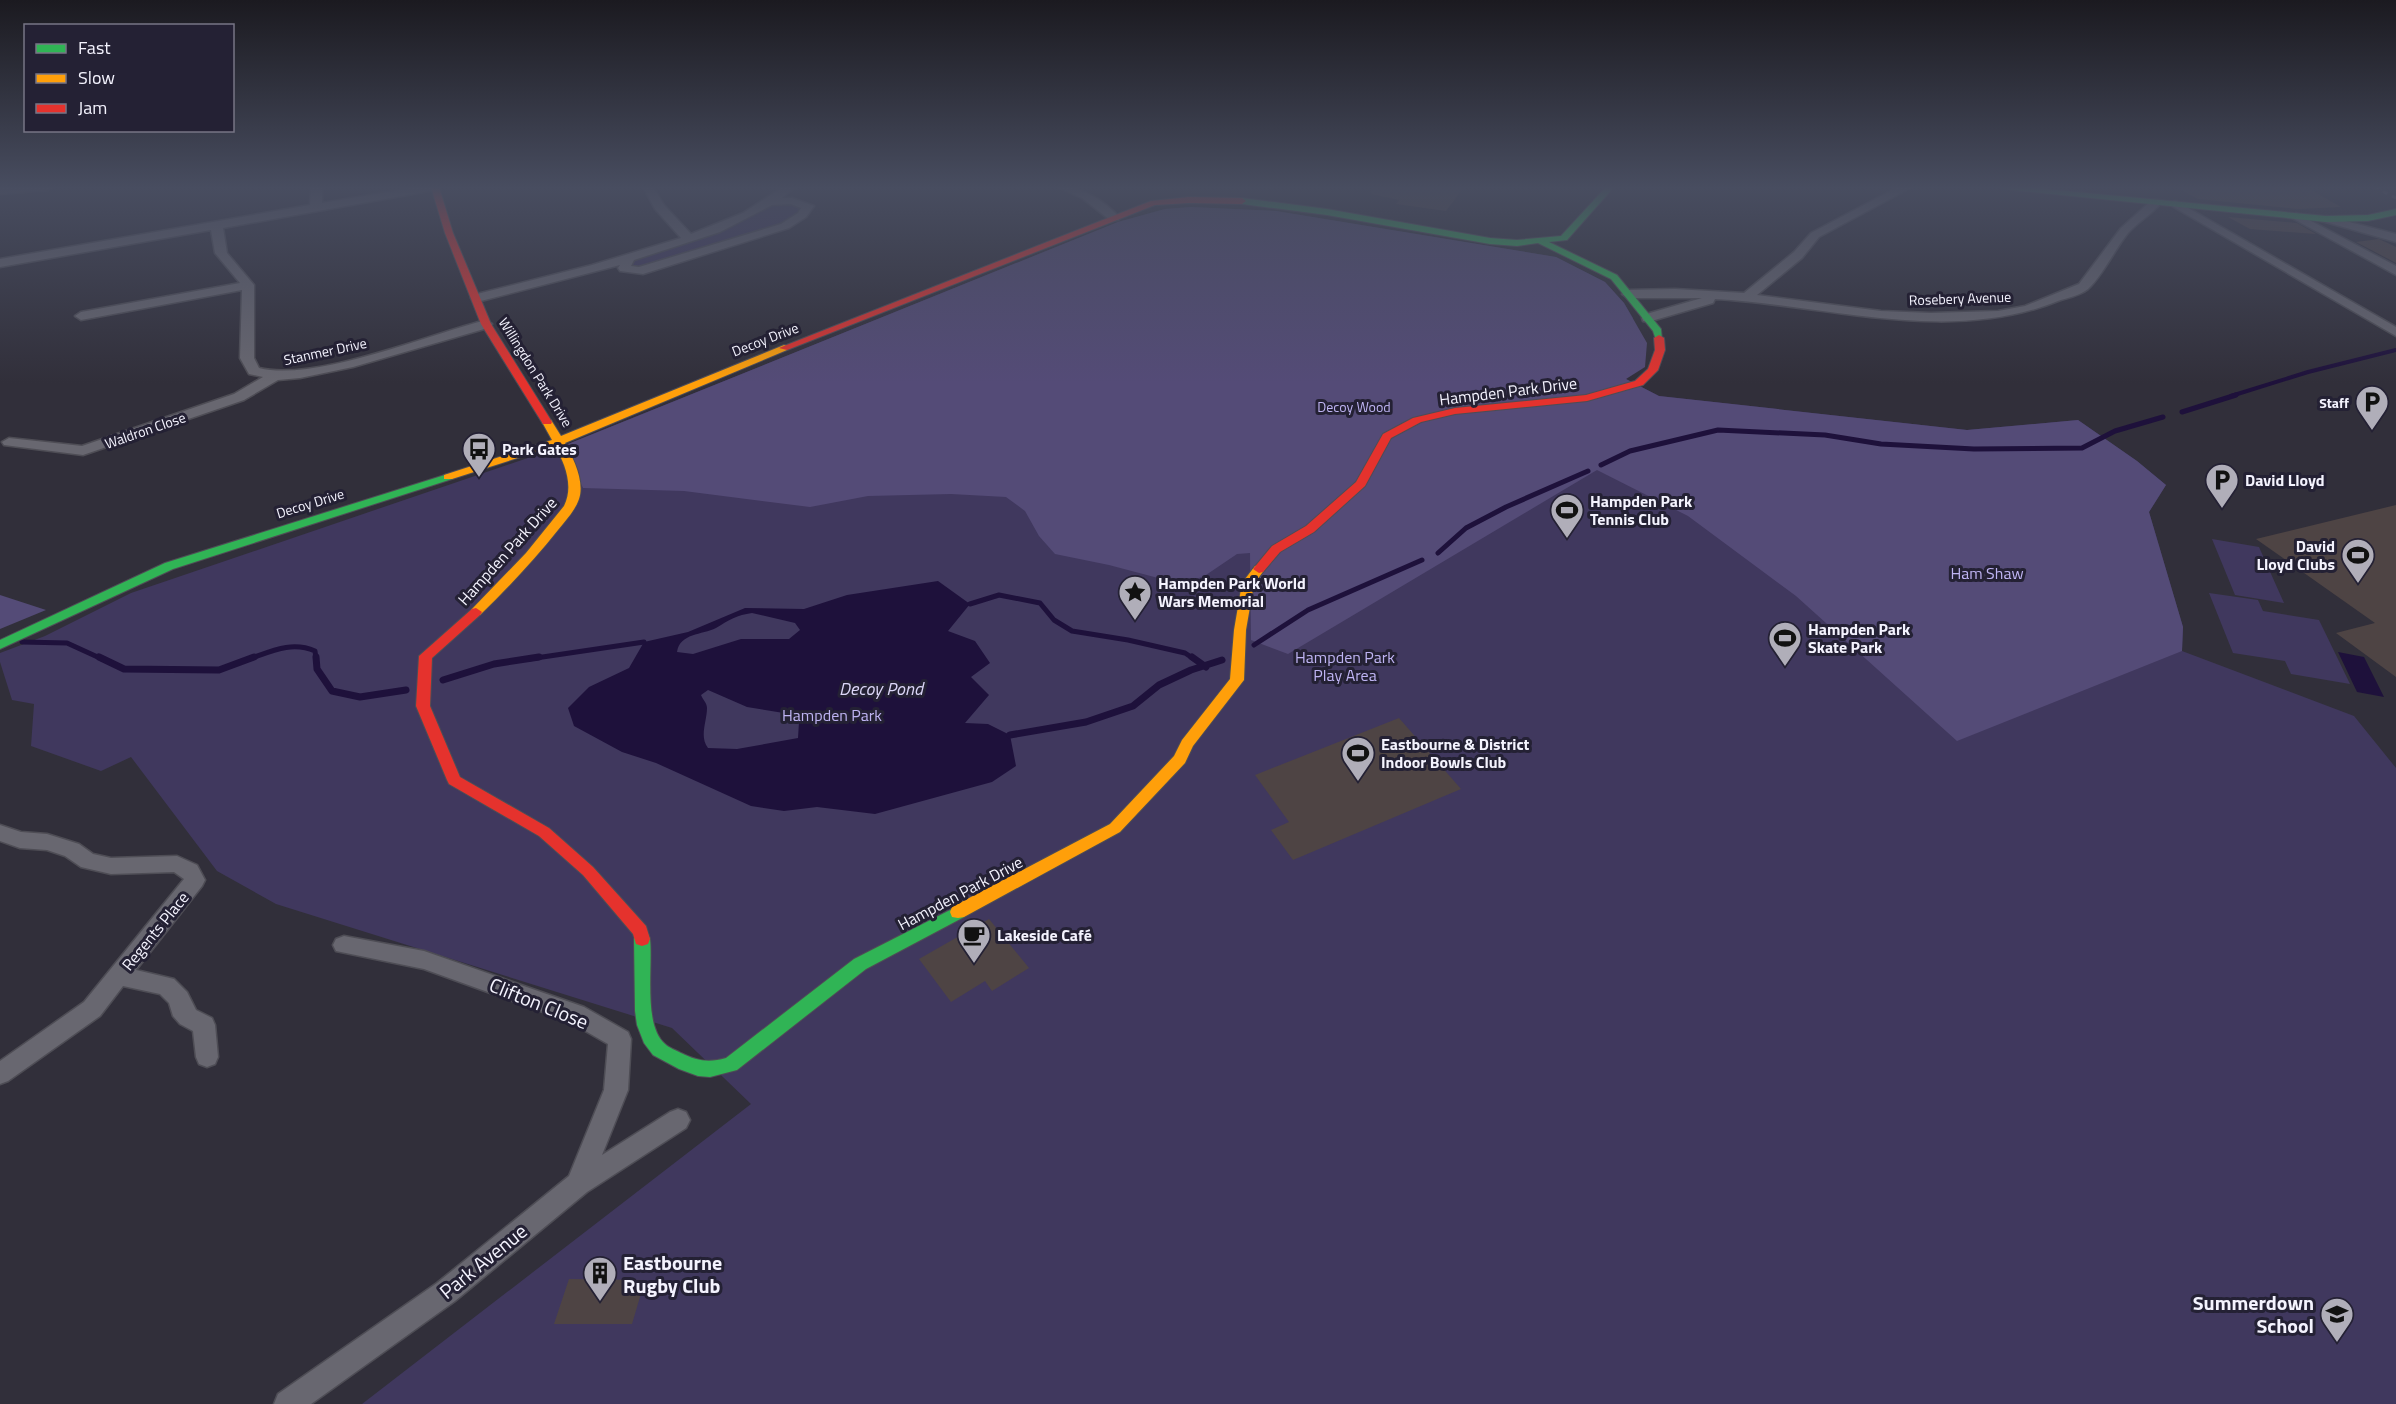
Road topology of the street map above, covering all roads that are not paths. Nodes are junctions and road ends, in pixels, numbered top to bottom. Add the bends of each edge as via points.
1 (60, 253) edge
2 (221, 253) edge
3 (457, 253) edge
4 (647, 253) edge
5 (700, 253) edge
6 (1028, 253) edge
7 (1564, 253) edge
8 (1800, 253) edge
9 (2108, 253) edge
10 (2259, 253) edge
11 (2362, 253) edge
12 (628, 259) junction
13 (0, 263) edge
14 (2396, 271) edge
15 (248, 285) junction
16 (1628, 294) junction
17 (1722, 296) junction
18 (1747, 297) junction
19 (477, 298) junction
20 (81, 316) dead end
21 (1648, 318) junction
22 (486, 324) junction
23 (2396, 332) edge
24 (275, 376) junction
25 (559, 441) junction
26 (9, 442) dead end
27 (0, 645) edge
28 (0, 833) edge
29 (344, 945) dead end
30 (119, 976) junction
31 (207, 1058) dead end
32 (0, 1074) edge
33 (678, 1120) dead end
34 (578, 1184) junction
35 (288, 1404) edge

1 - 13 street
2 - 15 street
3 - 19 street, Willingdon Park Drive
4 - 12 street
5 - 12 street via 639,271 624,268
6 - 25 street, Decoy Drive
7 - 16 street, Hampden Park Drive via 1614,277
8 - 18 street
9 - 18 street, Rosebery Avenue via 2083,287 2028,309 1998,315 1931,317 1815,308
10 - 23 street
11 - 14 street
12 - 19 street
15 - 20 street
15 - 24 street, Stanmer Drive via 247,358 254,371
16 - 17 street, Rosebery Avenue
16 - 21 street, Hampden Park Drive
17 - 18 street, Rosebery Avenue
17 - 21 street, Rosebery Avenue
19 - 22 street, Willingdon Park Drive
21 - 25 street, Hampden Park Drive via 1658,331 1660,350 1653,370 1639,383 1587,398 1455,411 1417,420 1387,436 1361,484 1310,529 1276,549 1248,582 1237,680 1187,744 1180,759 1115,828 860,964 731,1065 707,1071 657,1048 643,1018 645,954 640,931 588,871 544,832 454,780 423,706 426,656 486,603 574,501 574,476
22 - 24 street, Stanmer Drive via 348,364
22 - 25 street, Willingdon Park Drive
24 - 26 street, Waldron Close via 239,397 83,452
25 - 27 street, Decoy Drive via 169,566
28 - 30 street, Regents Place via 20,840 46,842 72,850 88,861 111,866 177,864 190,871 195,880
29 - 34 street, Clifton Close via 424,960 576,1014 620,1040 616,1090
30 - 31 street, Regents Place via 166,986 179,999 188,1017 204,1025
30 - 32 street, Regents Place via 92,1009
33 - 34 street, Park Avenue
34 - 35 street, Park Avenue via 446,1292

